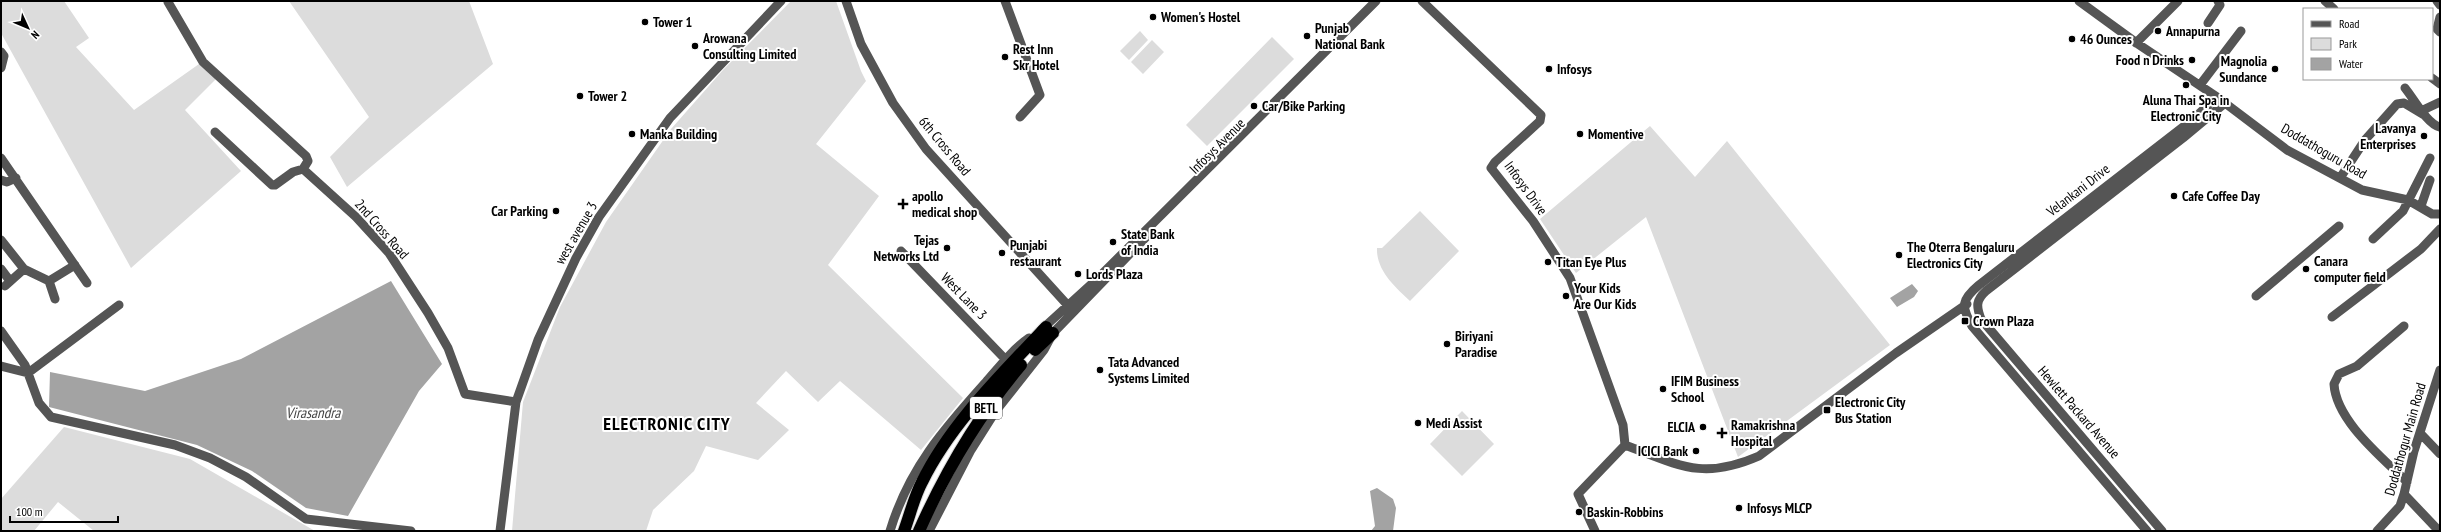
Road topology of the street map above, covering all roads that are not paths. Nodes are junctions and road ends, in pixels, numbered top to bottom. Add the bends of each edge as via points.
1 (781, 1) edge
2 (846, 1) edge
3 (1005, 1) edge
4 (1422, 1) edge
5 (2079, 1) edge
6 (2178, 1) edge
7 (2218, 1) edge
8 (2437, 1) edge
9 (168, 2) edge
10 (1374, 2) edge
11 (2440, 4) edge
12 (2440, 17) edge
13 (2208, 23) dead end
14 (2241, 32) dead end
15 (2440, 32) edge
16 (2136, 43) junction
17 (1, 52) edge
18 (1, 68) edge
19 (2200, 85) junction
20 (2405, 88) dead end
21 (2217, 96) junction
22 (2440, 102) edge
23 (2225, 103) junction
24 (2424, 113) junction
25 (1020, 117) dead end
26 (2440, 127) edge
27 (215, 132) dead end
28 (1, 158) edge
29 (2430, 158) dead end
30 (303, 169) junction
31 (16, 178) junction
32 (2340, 178) junction
33 (1, 180) edge
34 (2430, 180) dead end
35 (2408, 200) junction
36 (2421, 206) junction
37 (2440, 214) edge
38 (2339, 226) dead end
39 (2440, 229) edge
40 (2373, 239) dead end
41 (1, 240) edge
42 (901, 251) dead end
43 (75, 265) junction
44 (1, 269) edge
45 (24, 269) junction
46 (87, 283) dead end
47 (48, 286) junction
48 (2256, 296) dead end
49 (55, 299) dead end
50 (119, 305) dead end
51 (1977, 305) junction
52 (1963, 308) junction
53 (1071, 310) junction
54 (2332, 317) dead end
55 (2404, 326) dead end
56 (1050, 330) junction
57 (1, 331) edge
58 (1006, 360) junction
59 (1, 366) edge
60 (2440, 370) edge
61 (28, 373) junction
62 (2438, 385) edge
63 (516, 402) junction
64 (2420, 433) junction
65 (1625, 445) junction
66 (2440, 454) edge
67 (2407, 482) junction
68 (2404, 494) junction
69 (2379, 530) edge
70 (411, 531) edge
71 (500, 531) edge
72 (890, 531) edge
73 (904, 531) edge
74 (919, 531) edge
75 (928, 531) edge
76 (1595, 531) edge
77 (2147, 531) edge
78 (2162, 531) edge
79 (2439, 531) edge

1 - 63 street, west avenue 3 via 670,118 600,217 576,258 538,340
2 - 53 street, 6th Cross Road via 861,44 893,103 921,142
3 - 25 street via 1040,95
4 - 65 street, Infosys Drive via 1541,115 1540,121 1491,168 1533,221 1570,278 1623,425
5 - 16 street
6 - 16 street
7 - 13 street via 2220,5
8 - 11 street
9 - 30 street via 203,62 306,156 308,161
10 - 53 street, Infosys Avenue
12 - 15 street via 2437,29
14 - 19 street
16 - 19 street
17 - 18 street via 4,56
19 - 21 street
20 - 24 street
21 - 23 street
21 - 52 street, Velankani Drive via 2192,120 1970,292
22 - 24 street
23 - 32 street, Doddathoguru Road via 2287,150
23 - 51 street, Velankani Drive via 1986,291 1979,297
24 - 26 street via 2432,124
24 - 32 street via 2404,103 2396,104 2365,140
27 - 30 street via 272,185
28 - 31 street
29 - 35 street
30 - 63 street, 2nd Cross Road via 356,217 389,254 448,348 466,394
31 - 33 street via 7,182
31 - 43 street
32 - 35 street, Doddathoguru Road via 2362,190
34 - 36 street
35 - 36 street, Doddathoguru Road
35 - 40 street via 2404,211
36 - 37 street, Doddathoguru Road via 2432,214
38 - 48 street
39 - 54 street via 2421,249
41 - 45 street
42 - 58 street, West Lane 3
43 - 46 street
43 - 47 street
44 - 45 street via 8,284
45 - 47 street
47 - 49 street
50 - 61 street
51 - 52 street
51 - 78 street, Hewlett Packard Avenue via 1981,319
52 - 65 street via 1759,456 1741,464 1722,469 1698,470
52 - 77 street, Hewlett Packard Avenue via 1972,326
53 - 56 street, Infosys Avenue
55 - 67 street via 2357,366 2339,374 2334,384 2339,403 2350,424
56 - 58 street via 1026,339
56 - 73 highway, BETL via 984,395 940,452 921,482
56 - 74 highway, BETL via 992,400 952,464
56 - 75 street via 1044,350 995,412 971,450
57 - 61 street
58 - 72 street via 951,421 924,457 901,502
59 - 61 street
60 - 62 street, Doddathogur Main Road
61 - 70 street via 39,403 51,417 175,445 210,458 246,477 306,519
62 - 64 street, Doddathogur Main Road
63 - 71 street, west avenue 3
64 - 66 street
64 - 67 street, Doddathogur Main Road
65 - 76 street via 1578,494
67 - 68 street, Doddathogur Main Road
68 - 69 street, Doddathogur Main Road via 2400,506
68 - 79 street

